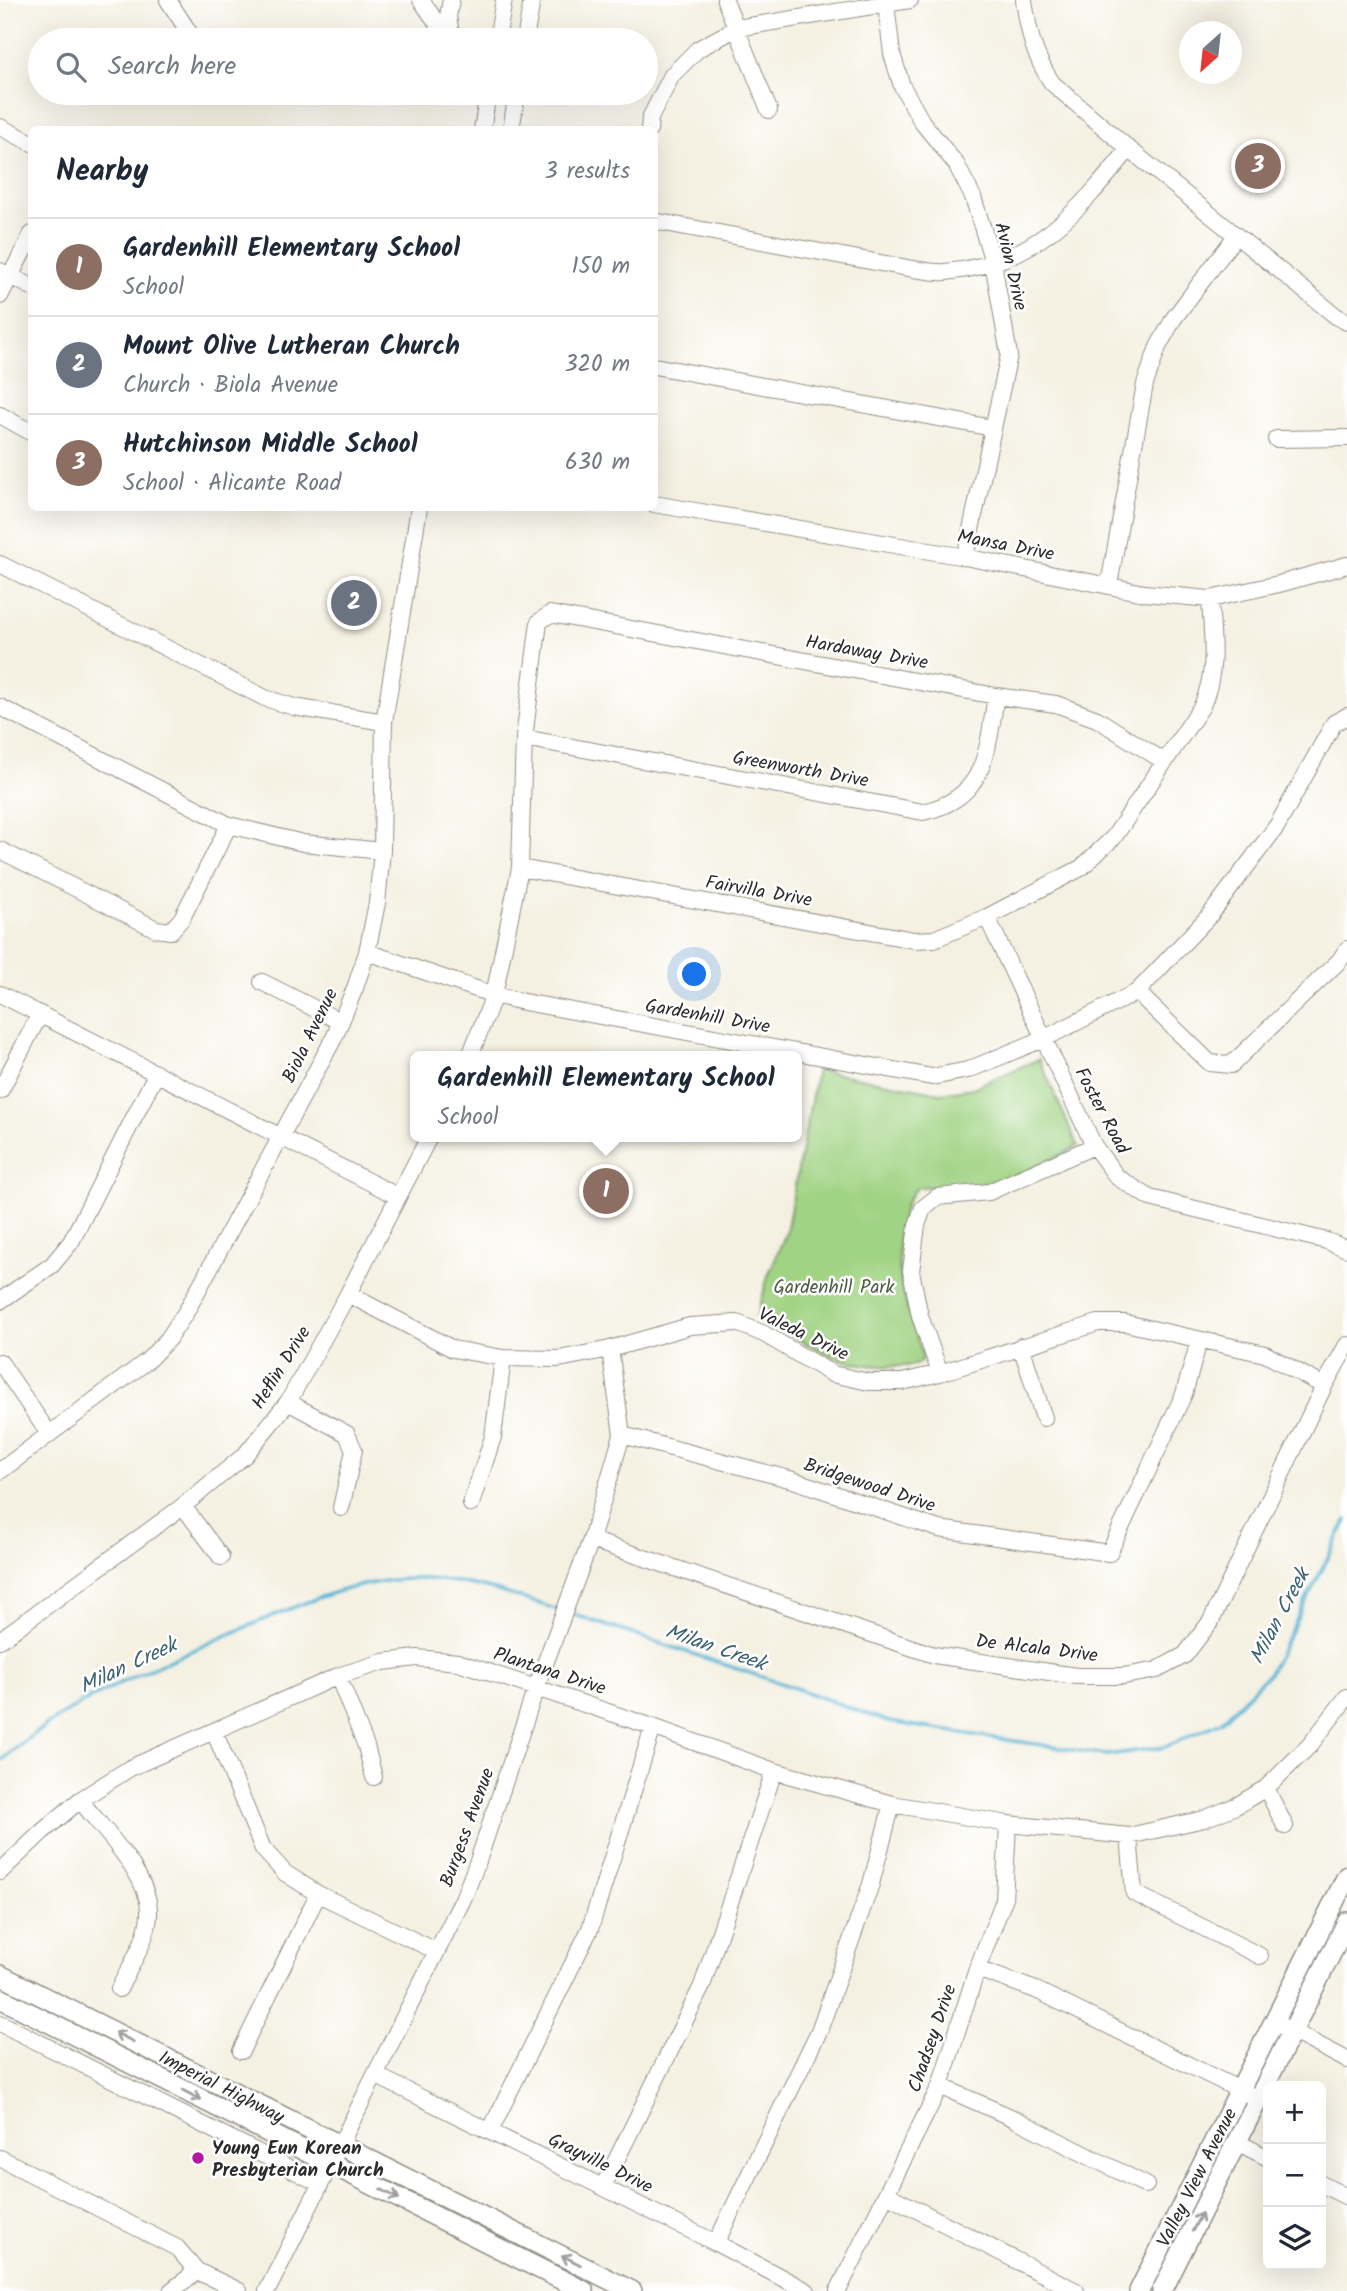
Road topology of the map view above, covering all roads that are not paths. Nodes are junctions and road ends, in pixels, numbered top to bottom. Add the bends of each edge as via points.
1 (168, 0) edge
2 (421, 0) edge
3 (451, 0) edge
4 (504, 0) edge
5 (532, 0) edge
6 (725, 0) edge
7 (910, 0) edge
8 (1024, 0) edge
9 (886, 4) junction
10 (186, 28) edge
11 (442, 28) edge
12 (450, 28) edge
13 (499, 28) edge
14 (527, 28) edge
15 (737, 28) junction
16 (658, 102) edge
17 (486, 105) edge
18 (515, 105) edge
19 (657, 105) edge
20 (769, 110) dead end
21 (483, 126) edge
22 (512, 126) edge
23 (649, 126) edge
24 (0, 127) edge
25 (28, 141) edge
26 (1129, 149) junction
27 (658, 222) edge
28 (1236, 237) junction
29 (28, 240) edge
30 (993, 262) junction
31 (5, 274) edge
32 (28, 285) edge
33 (0, 296) edge
34 (1347, 322) edge
35 (658, 367) edge
36 (0, 415) edge
37 (993, 428) junction
38 (28, 431) edge
39 (1347, 438) edge
40 (1276, 439) dead end
41 (658, 505) edge
42 (419, 511) edge
43 (965, 557) junction
44 (0, 564) edge
45 (1347, 565) edge
46 (1109, 585) junction
47 (1210, 599) junction
48 (996, 696) junction
49 (0, 707) edge
50 (1347, 716) edge
51 (384, 722) junction
52 (524, 738) junction
53 (1164, 762) junction
54 (229, 825) junction
55 (0, 850) edge
56 (382, 851) junction
57 (520, 868) junction
58 (987, 917) junction
59 (1347, 949) edge
60 (367, 952) junction
61 (262, 982) dead end
62 (1137, 992) junction
63 (0, 994) edge
64 (494, 995) junction
65 (40, 1014) junction
66 (341, 1022) junction
67 (1043, 1039) junction
68 (473, 1051) edge
69 (787, 1051) edge
70 (802, 1054) edge
71 (156, 1074) junction
72 (0, 1091) edge
73 (280, 1137) junction
74 (426, 1142) edge
75 (1094, 1146) junction
76 (397, 1196) junction
77 (1347, 1249) edge
78 (348, 1294) junction
79 (0, 1301) edge
80 (1199, 1341) junction
81 (1347, 1345) edge
82 (1021, 1346) junction
83 (610, 1349) junction
84 (503, 1358) junction
85 (0, 1362) edge
86 (940, 1373) junction
87 (1324, 1386) junction
88 (288, 1402) junction
89 (1044, 1418) dead end
90 (49, 1434) junction
91 (622, 1435) junction
92 (0, 1471) edge
93 (471, 1504) dead end
94 (183, 1506) junction
95 (341, 1508) dead end
96 (591, 1540) junction
97 (221, 1558) dead end
98 (0, 1640) edge
99 (338, 1676) junction
100 (536, 1688) junction
101 (1347, 1698) edge
102 (653, 1727) junction
103 (215, 1731) junction
104 (774, 1771) junction
105 (374, 1777) dead end
106 (1266, 1788) junction
107 (80, 1800) junction
108 (892, 1804) junction
109 (1008, 1824) junction
110 (1285, 1826) dead end
111 (1129, 1836) junction
112 (0, 1872) edge
113 (1347, 1876) edge
114 (318, 1894) junction
115 (1347, 1922) edge
116 (436, 1951) junction
117 (1260, 1955) dead end
118 (978, 1969) junction
119 (0, 1975) edge
120 (119, 1989) dead end
121 (0, 1998) edge
122 (1274, 2022) junction
123 (0, 2023) edge
124 (1292, 2032) junction
125 (241, 2051) dead end
126 (1347, 2060) edge
127 (375, 2075) junction
128 (940, 2086) junction
129 (1240, 2090) junction
130 (1258, 2099) junction
131 (490, 2131) junction
132 (1237, 2142) junction
133 (339, 2144) junction
134 (1263, 2155) edge
135 (0, 2158) edge
136 (329, 2163) junction
137 (319, 2183) junction
138 (1146, 2185) dead end
139 (1326, 2186) edge
140 (603, 2187) junction
141 (887, 2194) junction
142 (1347, 2197) edge
143 (716, 2243) junction
144 (197, 2271) junction
145 (171, 2291) edge
146 (239, 2291) edge
147 (267, 2291) edge
148 (584, 2291) edge
149 (632, 2291) edge
150 (807, 2291) edge
151 (838, 2291) edge
152 (1076, 2291) edge
153 (1139, 2291) edge
154 (1162, 2291) edge

1 - 10 street
2 - 11 street
3 - 12 street
4 - 13 street
5 - 14 street
6 - 15 street
7 - 9 street
8 - 26 street via 1037,60 1052,83
9 - 15 street
9 - 30 street, Avion Drive via 892,54 902,86 968,186
15 - 16 street via 698,49 672,75
15 - 20 street
17 - 21 street
18 - 22 street
19 - 23 street
24 - 25 street
26 - 28 street
26 - 30 street via 1064,222 1034,245
27 - 30 street via 912,269 944,272
28 - 34 street
28 - 46 street via 1174,318 1158,347 1145,384
29 - 31 street
30 - 37 street, Avion Drive via 1009,355
31 - 32 street
31 - 33 street
35 - 37 street
36 - 38 street
37 - 43 street, Avion Drive
39 - 40 street
41 - 43 street, Mansa Drive
42 - 51 street, Biola Avenue
43 - 46 street, Mansa Drive
44 - 51 street via 265,698
45 - 47 street, Mansa Drive
46 - 47 street, Mansa Drive
47 - 53 street, Fairvilla Drive via 1214,669 1210,687
48 - 52 street, Greenworth Drive via 986,755 977,776 962,796 923,812
48 - 52 street, Hardaway Drive via 550,614 539,621
48 - 53 street, Hardaway Drive via 1056,704 1097,719
49 - 54 street
50 - 62 street, Gardenhill Drive via 1334,723 1277,826 1210,915
51 - 56 street, Biola Avenue
52 - 57 street
53 - 58 street, Fairvilla Drive via 1114,837 1081,868
54 - 55 street via 171,931 156,929
54 - 56 street via 303,843
56 - 60 street, Biola Avenue
57 - 58 street, Fairvilla Drive via 914,940 934,939
57 - 64 street
58 - 67 street, Foster Road
59 - 62 street via 1231,1065 1210,1063
60 - 64 street, Gardenhill Drive
60 - 66 street, Biola Avenue
61 - 66 street
62 - 67 street, Gardenhill Drive
63 - 65 street
64 - 68 street
64 - 69 street, Gardenhill Drive
65 - 71 street
65 - 72 street
66 - 73 street, Biola Avenue
67 - 70 street, Gardenhill Drive via 968,1070 932,1077
67 - 75 street, Foster Road
71 - 73 street
71 - 79 street via 71,1242 52,1265
73 - 76 street
73 - 90 street, Biola Avenue via 168,1339 147,1362
74 - 76 street, Heflin Drive
75 - 77 street, Foster Road via 1117,1177 1150,1198
75 - 86 street via 989,1192 937,1197 923,1208 911,1272
76 - 78 street, Heflin Drive
78 - 84 street, Valeda Drive via 453,1349
78 - 88 street, Heflin Drive
80 - 82 street, Valeda Drive via 1125,1323 1098,1323
80 - 87 street, Valeda Drive via 1265,1354
80 - 91 street, Bridgewood Drive via 1184,1394 1109,1553 939,1529 793,1480
81 - 87 street, De Alcala Drive
82 - 86 street, Valeda Drive
82 - 89 street
83 - 84 street, Valeda Drive via 559,1359
83 - 86 street, Valeda Drive via 690,1326 737,1324 764,1334 831,1374 891,1382
83 - 91 street, Burgess Avenue
84 - 93 street via 493,1437
85 - 90 street
87 - 96 street, De Alcala Drive via 1211,1621 1185,1655 1157,1670 1124,1676 1076,1675 934,1655
88 - 94 street, Heflin Drive via 245,1455
88 - 95 street via 346,1434 354,1450
90 - 92 street, Biola Avenue
91 - 96 street, Burgess Avenue
94 - 97 street
94 - 98 street, Heflin Drive
96 - 100 street, Burgess Avenue
99 - 100 street, Plantana Drive via 383,1662 416,1658 458,1662
99 - 103 street, Plantana Drive
99 - 105 street
100 - 102 street, Plantana Drive
100 - 116 street, Burgess Avenue via 478,1861
101 - 106 street, Plantana Drive via 1310,1745
102 - 104 street, Plantana Drive
102 - 131 street via 590,1929
103 - 107 street, Plantana Drive via 130,1768
103 - 114 street via 263,1849 285,1873
104 - 108 street, Plantana Drive
104 - 140 street via 702,1986
106 - 110 street
106 - 111 street, Plantana Drive via 1204,1819
107 - 112 street, Plantana Drive
107 - 120 street via 146,1888 149,1914 144,1939
108 - 109 street, Plantana Drive
108 - 143 street via 871,1884 819,2031
109 - 111 street, Plantana Drive
109 - 118 street, Chadsey Drive via 1004,1900
111 - 117 street via 1134,1893
113 - 122 main road, Valley View Avenue
114 - 116 street
114 - 125 street
115 - 124 main road, Valley View Avenue
116 - 127 street, Burgess Avenue
118 - 128 street, Chadsey Drive
118 - 129 street via 1036,1990
133 -> 119 main road, Imperial Highway
121 -> 136 main road, Imperial Highway
122 - 124 street
122 - 129 main road, Valley View Avenue
123 - 137 street
124 - 126 street
124 - 130 main road, Valley View Avenue
127 - 131 street, Grayville Drive
127 - 133 street, Burgess Avenue
128 - 138 street
128 - 141 street, Chadsey Drive
129 - 130 street
129 - 153 main road, Valley View Avenue
130 - 132 main road, Valley View Avenue
131 - 140 street, Grayville Drive
132 - 134 street
154 -> 132 main road, Valley View Avenue
133 - 136 street, Burgess Avenue
149 -> 133 main road, Imperial Highway
135 - 144 street via 177,2248
136 - 137 street, Burgess Avenue
136 -> 148 main road, Imperial Highway
137 - 147 street, Burgess Avenue
139 - 142 street
140 - 143 street, Grayville Drive
141 - 151 street, Chadsey Drive
141 - 152 street
143 - 150 street, Grayville Drive
144 - 145 street
144 - 146 street

